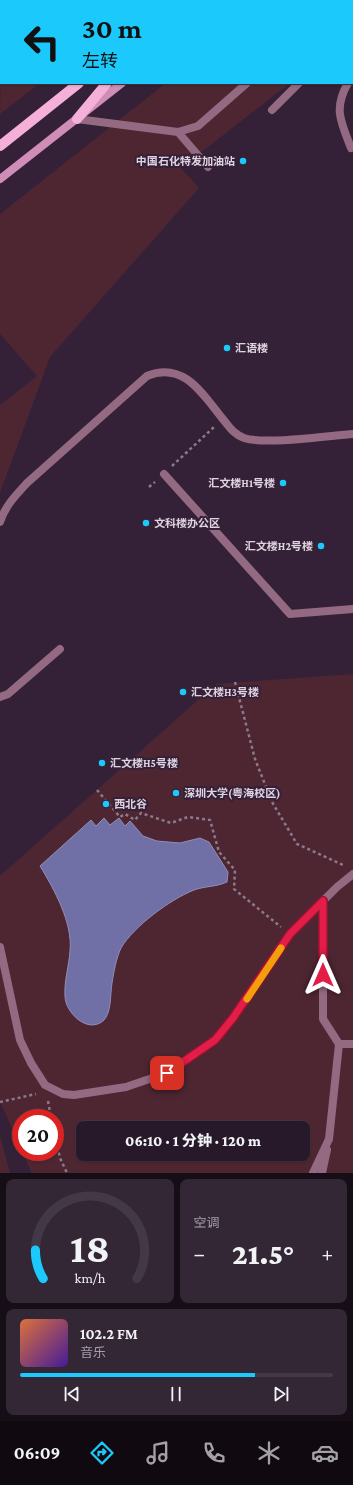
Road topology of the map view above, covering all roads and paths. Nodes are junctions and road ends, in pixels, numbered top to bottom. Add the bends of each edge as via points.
1 (78, 84) edge
2 (106, 84) edge
3 (121, 84) edge
4 (247, 84) edge
5 (298, 84) edge
6 (347, 84) edge
7 (272, 110) dead end
8 (77, 119) junction
9 (178, 132) junction
10 (0, 146) edge
11 (351, 148) dead end
12 (208, 167) dead end
13 (0, 179) edge
14 (223, 419) junction
15 (353, 434) edge
16 (164, 474) junction
17 (149, 487) dead end
18 (0, 522) edge
19 (353, 609) edge
20 (60, 649) dead end
21 (235, 682) dead end
22 (0, 697) edge
23 (97, 790) dead end
24 (346, 866) dead end
25 (353, 874) edge
26 (323, 901) junction
27 (290, 934) junction
28 (0, 947) edge
29 (339, 1044) junction
30 (353, 1044) edge
31 (39, 1093) dead end
32 (0, 1102) edge
33 (329, 1139) junction
34 (61, 1161) edge
35 (67, 1173) edge
36 (313, 1173) edge
37 (321, 1173) edge

1 - 10 main road
2 - 8 main road
3 - 8 main road
4 - 9 street via 198,126
5 - 7 street
6 - 11 street via 340,97 340,119
8 - 9 street
8 - 13 main road
9 - 12 street
14 - 15 street via 232,432 244,438 262,441
14 - 16 path
14 - 18 street via 185,377 170,371 147,376 27,483 3,512
16 - 17 path
16 - 19 street via 290,614
20 - 22 street via 8,694
21 - 24 path via 256,759 272,802 297,844
23 - 27 path via 120,817 125,814 135,820 141,813 171,823 188,817 210,820 219,852 235,870 234,889
25 - 26 street
26 - 27 street
26 - 29 street via 323,1019
27 - 28 street via 233,1018 215,1040 197,1054 167,1073 126,1087 74,1095 59,1092 45,1085 31,1063 20,1040
29 - 30 street
29 - 33 street
31 - 32 path
33 - 36 street
33 - 37 street
34 - 35 path

